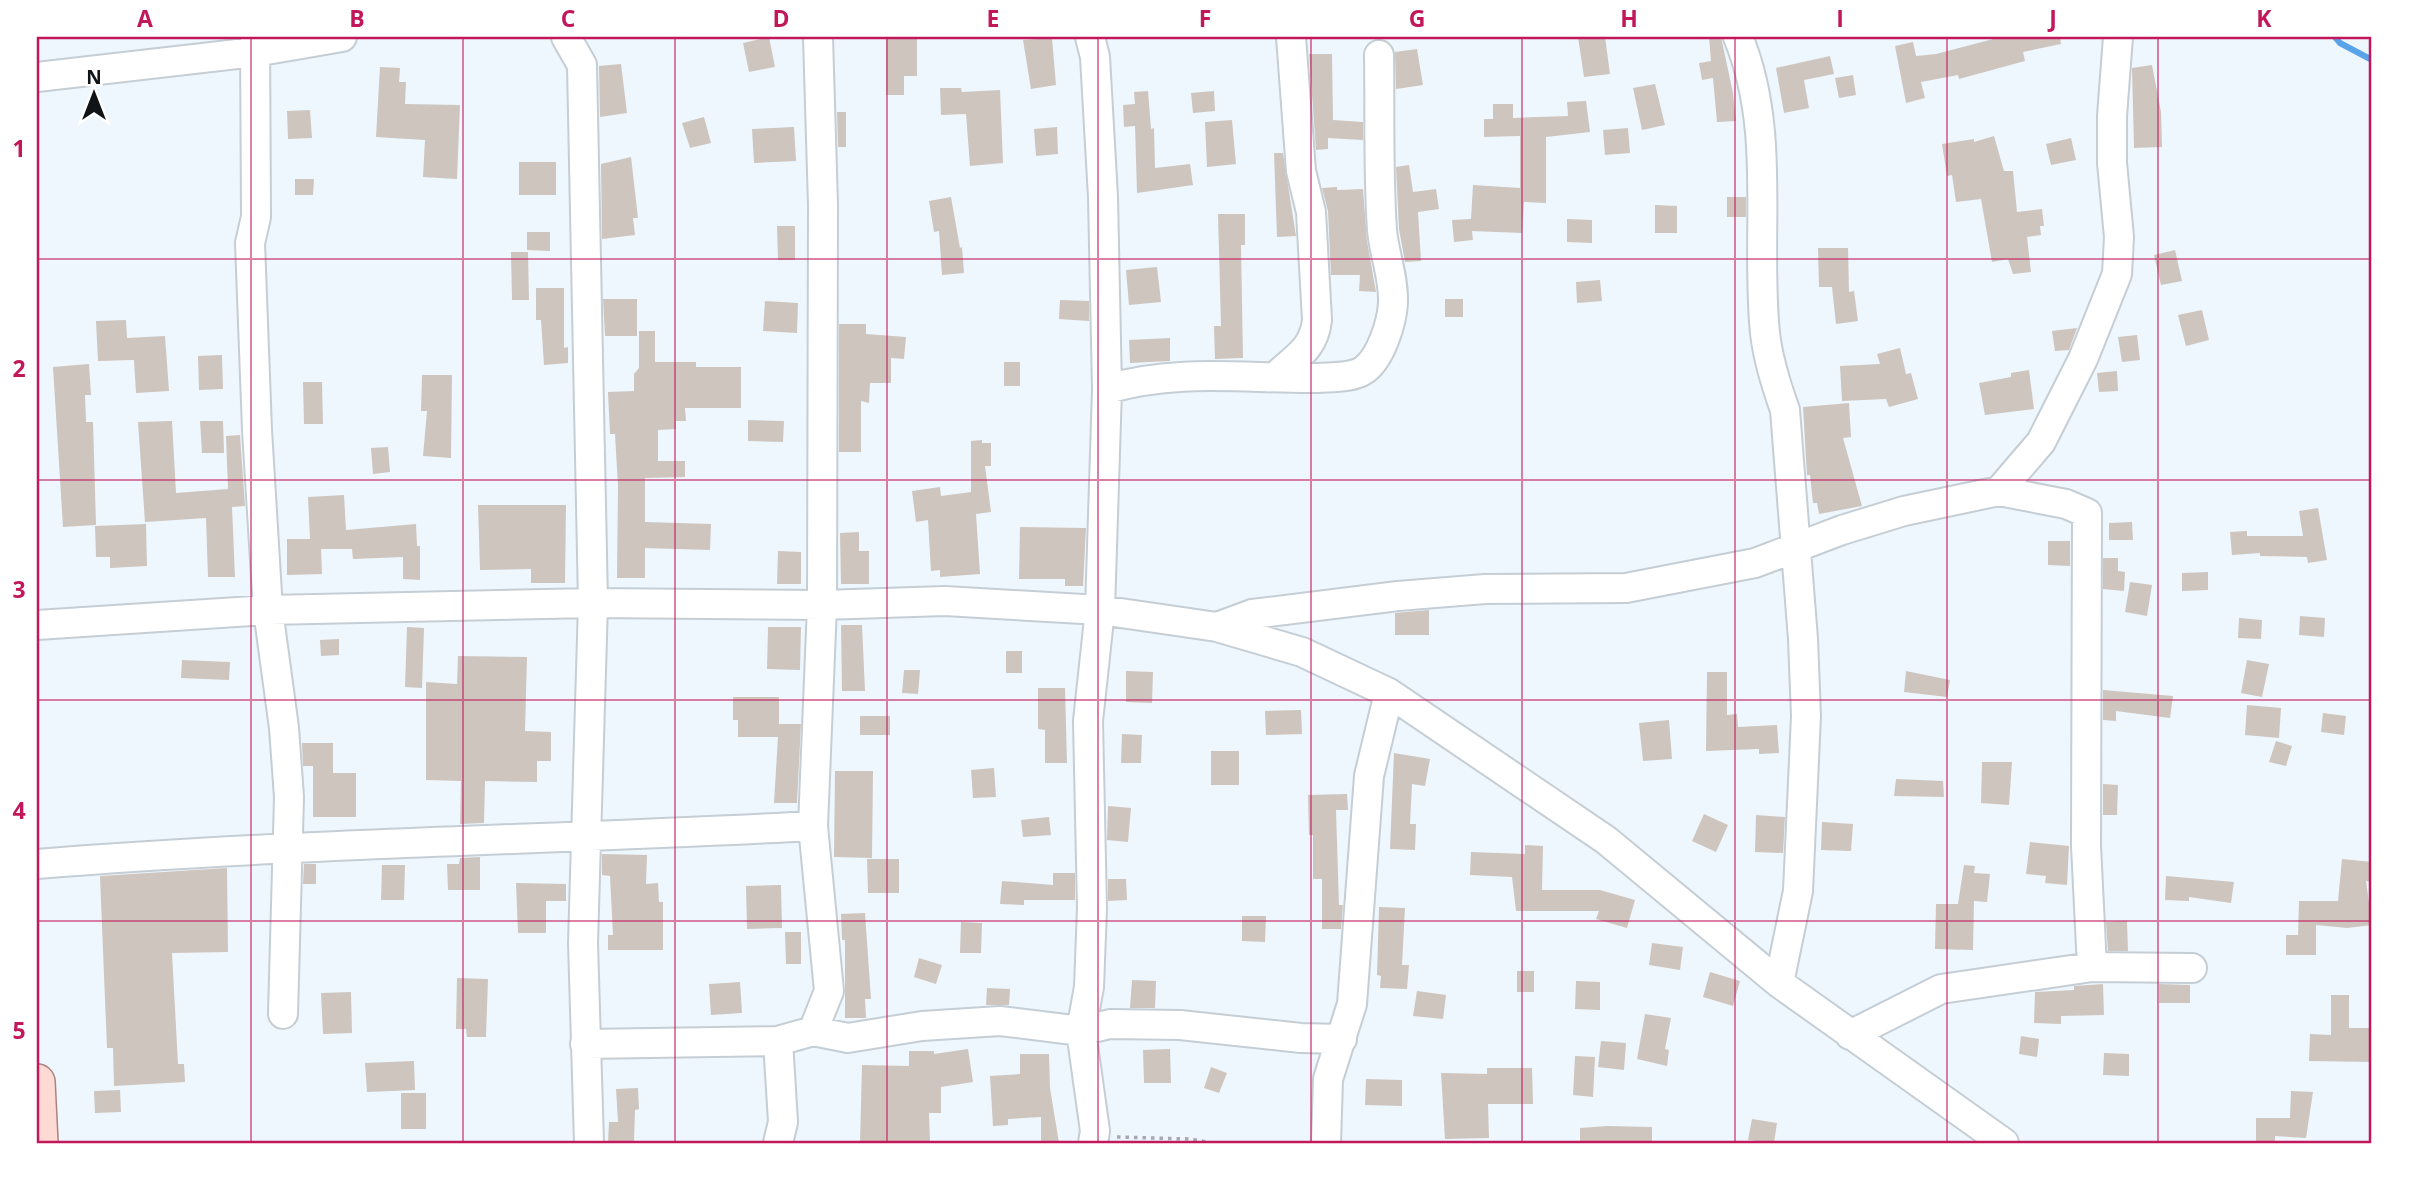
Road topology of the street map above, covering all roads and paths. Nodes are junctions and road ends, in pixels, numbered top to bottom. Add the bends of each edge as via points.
1 (342, 37) edge
2 (566, 37) edge
3 (818, 37) edge
4 (1090, 37) edge
5 (1291, 37) edge
6 (1738, 37) edge
7 (2118, 37) edge
8 (255, 44) edge
9 (1379, 55) dead end
10 (37, 77) edge
11 (1276, 376) junction
12 (1107, 389) junction
13 (1999, 491) junction
14 (1795, 548) junction
15 (593, 603) junction
16 (822, 605) junction
17 (268, 610) junction
18 (1100, 610) junction
19 (37, 625) edge
20 (1217, 627) junction
21 (1389, 693) junction
22 (813, 826) junction
23 (585, 839) junction
24 (286, 849) junction
25 (37, 864) edge
26 (2092, 967) junction
27 (2192, 968) dead end
28 (1779, 983) junction
29 (283, 1014) dead end
30 (813, 1031) junction
31 (1082, 1031) junction
32 (1850, 1035) junction
33 (1301, 1038) junction
34 (1342, 1039) junction
35 (778, 1041) junction
36 (585, 1044) junction
37 (1328, 1079) junction
38 (37, 1082) edge
39 (1094, 1137) edge
40 (787, 1139) edge
41 (40, 1143) edge
42 (589, 1143) edge
43 (1213, 1143) edge
44 (1326, 1143) edge
45 (2004, 1143) edge

1 - 8 street
2 - 15 street via 582,65
3 - 16 street via 823,205
4 - 12 street via 1103,197
5 - 11 street via 1301,171 1311,212 1317,320 1310,346
6 - 14 street via 1749,62 1760,132 1765,333 1785,410
7 - 13 street via 2112,116 2117,274 2083,359 2041,442
8 - 10 street
8 - 17 street via 256,217 250,243 251,289
9 - 11 street via 1382,232 1393,305 1379,352 1364,370 1348,375
11 - 12 street via 1143,378
12 - 18 street
13 - 14 street via 1904,511
13 - 26 street via 2066,504 2087,513 2086,846
14 - 20 street via 1755,563 1626,589 1485,589 1398,596 1252,614
14 - 28 street via 1805,716 1798,891
15 - 16 street
15 - 17 street
15 - 23 street
16 - 18 street via 945,601
16 - 22 street
17 - 19 street
17 - 24 street via 286,756
18 - 20 street
18 - 31 street via 1088,721 1092,908
20 - 21 street via 1302,652
21 - 28 street via 1606,840
21 - 34 street via 1368,776 1352,1004
22 - 23 street
22 - 30 street via 829,991
23 - 24 street
23 - 36 street
24 - 25 street
24 - 29 street
26 - 27 street
26 - 32 street via 1941,989
28 - 32 street
30 - 31 street via 848,1038 922,1026 1000,1021
30 - 35 street
31 - 33 street via 1110,1024 1181,1025
31 - 39 street
32 - 45 street
33 - 34 street
33 - 37 street via 1315,1052
34 - 37 street
35 - 36 street
35 - 40 street
36 - 42 street
37 - 44 street
38 - 41 main road
39 - 43 path

